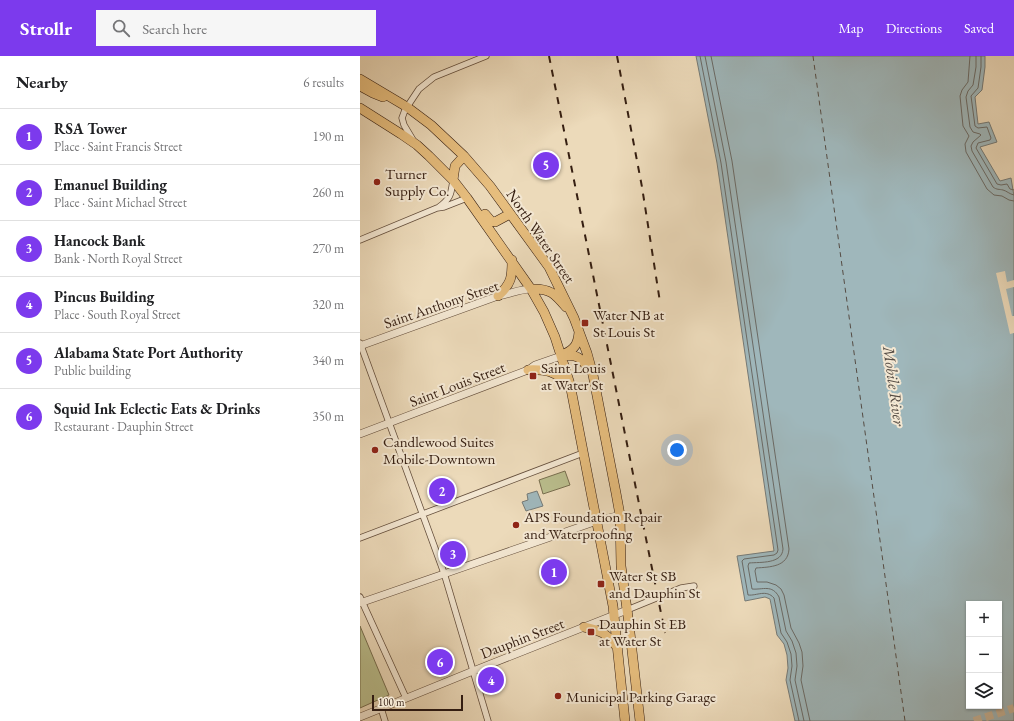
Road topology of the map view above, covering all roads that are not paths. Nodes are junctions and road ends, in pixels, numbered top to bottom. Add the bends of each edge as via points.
1 (486, 56) edge
2 (475, 58) edge
3 (360, 79) edge
4 (360, 86) edge
5 (396, 100) junction
6 (407, 107) junction
7 (360, 108) edge
8 (417, 146) junction
9 (464, 156) junction
10 (453, 180) junction
11 (467, 198) junction
12 (437, 208) junction
13 (510, 214) junction
14 (360, 240) edge
15 (512, 260) junction
16 (532, 289) junction
17 (498, 296) junction
18 (574, 318) junction
19 (579, 329) junction
20 (360, 345) edge
21 (561, 356) junction
22 (528, 370) junction
23 (593, 375) junction
24 (570, 384) junction
25 (388, 423) junction
26 (360, 434) edge
27 (583, 453) junction
28 (422, 514) junction
29 (620, 515) junction
30 (597, 521) junction
31 (360, 538) edge
32 (444, 573) junction
33 (694, 586) dead end
34 (361, 601) edge
35 (627, 610) junction
36 (614, 615) junction
37 (584, 627) junction
38 (618, 648) junction
39 (473, 671) junction
40 (406, 698) junction
41 (381, 708) junction
42 (360, 717) edge
43 (385, 721) edge
44 (488, 721) edge
45 (625, 721) edge
46 (640, 721) edge

1 - 2 street
2 - 6 street via 426,82
3 - 5 highway, North Water Street
4 - 5 highway via 372,93
5 - 6 highway, North Water Street
6 - 8 street via 403,113 403,123
6 - 9 highway, North Water Street via 432,125
7 - 8 highway
8 - 10 highway
9 - 10 highway via 454,168
9 - 13 highway, North Water Street
10 - 11 highway
10 - 12 street via 449,199
11 - 12 street
11 - 13 highway via 478,204 492,222 497,222
11 - 15 highway
12 - 14 street
13 - 18 highway, North Water Street via 549,267
15 - 16 highway
15 - 17 highway via 509,283
16 - 17 street, Saint Anthony Street
16 - 18 highway via 550,292
16 - 21 highway via 547,318
17 - 20 street, Saint Anthony Street
18 - 19 highway, North Water Street
19 - 21 highway via 577,346
19 - 23 highway, North Water Street
20 - 25 street
21 - 22 street, Saint Louis Street
21 - 23 highway via 570,355 581,359
21 - 24 highway
22 - 24 highway via 550,371
22 - 25 street, Saint Louis Street
23 - 29 highway, North Water Street
24 - 27 highway
25 - 26 street, Saint Louis Street
25 - 28 street
27 - 28 street
27 - 30 highway
28 - 31 street
28 - 32 street
29 - 30 street
29 - 35 highway, North Water Street via 621,566
30 - 32 street
30 - 36 highway
32 - 34 street
32 - 39 street
33 - 35 street, Dauphin Street via 681,588
34 - 40 street
35 - 36 street, Dauphin Street
35 - 46 highway, North Water Street
36 - 37 street, Dauphin Street
36 - 38 highway
37 - 38 highway via 602,631
37 - 39 street, Dauphin Street
38 - 45 highway
39 - 40 street, Dauphin Street
39 - 44 street
40 - 41 street, Dauphin Street
41 - 42 street, Dauphin Street
41 - 43 street

